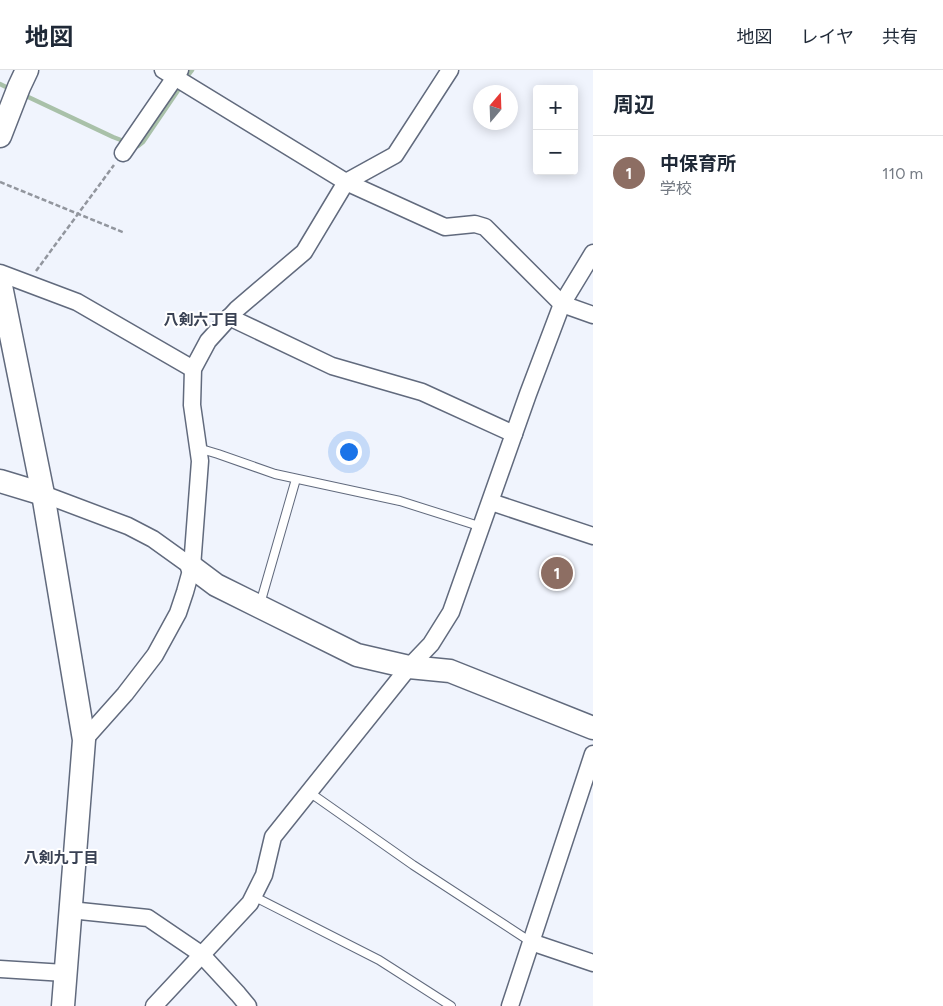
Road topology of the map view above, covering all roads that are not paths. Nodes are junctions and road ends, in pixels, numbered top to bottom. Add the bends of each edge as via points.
1 (27, 70) edge
2 (450, 70) edge
3 (173, 72) edge
4 (0, 136) edge
5 (123, 154) road end
6 (346, 182) junction
7 (593, 253) edge
8 (0, 274) edge
9 (0, 281) edge
10 (562, 304) junction
11 (593, 315) edge
12 (230, 317) junction
13 (193, 369) junction
14 (514, 434) junction
15 (198, 448) junction
16 (296, 479) junction
17 (0, 481) edge
18 (43, 494) junction
19 (491, 502) junction
20 (482, 527) junction
21 (593, 536) edge
22 (192, 567) junction
23 (259, 608) junction
24 (409, 667) junction
25 (593, 728) edge
26 (84, 740) junction
27 (593, 754) edge
28 (309, 792) junction
29 (253, 896) junction
30 (70, 910) junction
31 (531, 942) junction
32 (201, 954) junction
33 (593, 963) edge
34 (0, 969) edge
35 (65, 973) junction
36 (63, 1006) edge
37 (154, 1006) edge
38 (248, 1006) edge
39 (451, 1006) edge
40 (510, 1006) edge

1 - 4 street
2 - 6 street via 395,154
3 - 5 street
3 - 6 street
6 - 10 street via 445,227 475,224 485,227
6 - 12 street via 304,252
7 - 10 street
8 - 13 street via 77,302
9 - 18 street
10 - 11 street
10 - 14 street
12 - 13 street via 208,341
12 - 14 street via 332,366 422,392
13 - 15 street via 192,405
14 - 19 street
15 - 16 lane
15 - 22 street via 200,461
16 - 20 lane via 400,500
16 - 23 lane
17 - 18 street
18 - 22 street via 128,526 153,539
18 - 26 street
19 - 20 street
19 - 21 street
20 - 24 street via 450,612 431,644
22 - 23 street via 216,585
22 - 26 street via 178,613 155,655
23 - 24 street via 357,655
24 - 25 street via 450,670
24 - 28 street
26 - 30 street
27 - 31 street
28 - 29 street via 273,837 264,875
28 - 31 lane
29 - 32 street
29 - 39 lane via 379,960
30 - 32 street via 148,918
30 - 35 street
31 - 33 street
31 - 40 street
32 - 37 street
32 - 38 street
34 - 35 street
35 - 36 street

